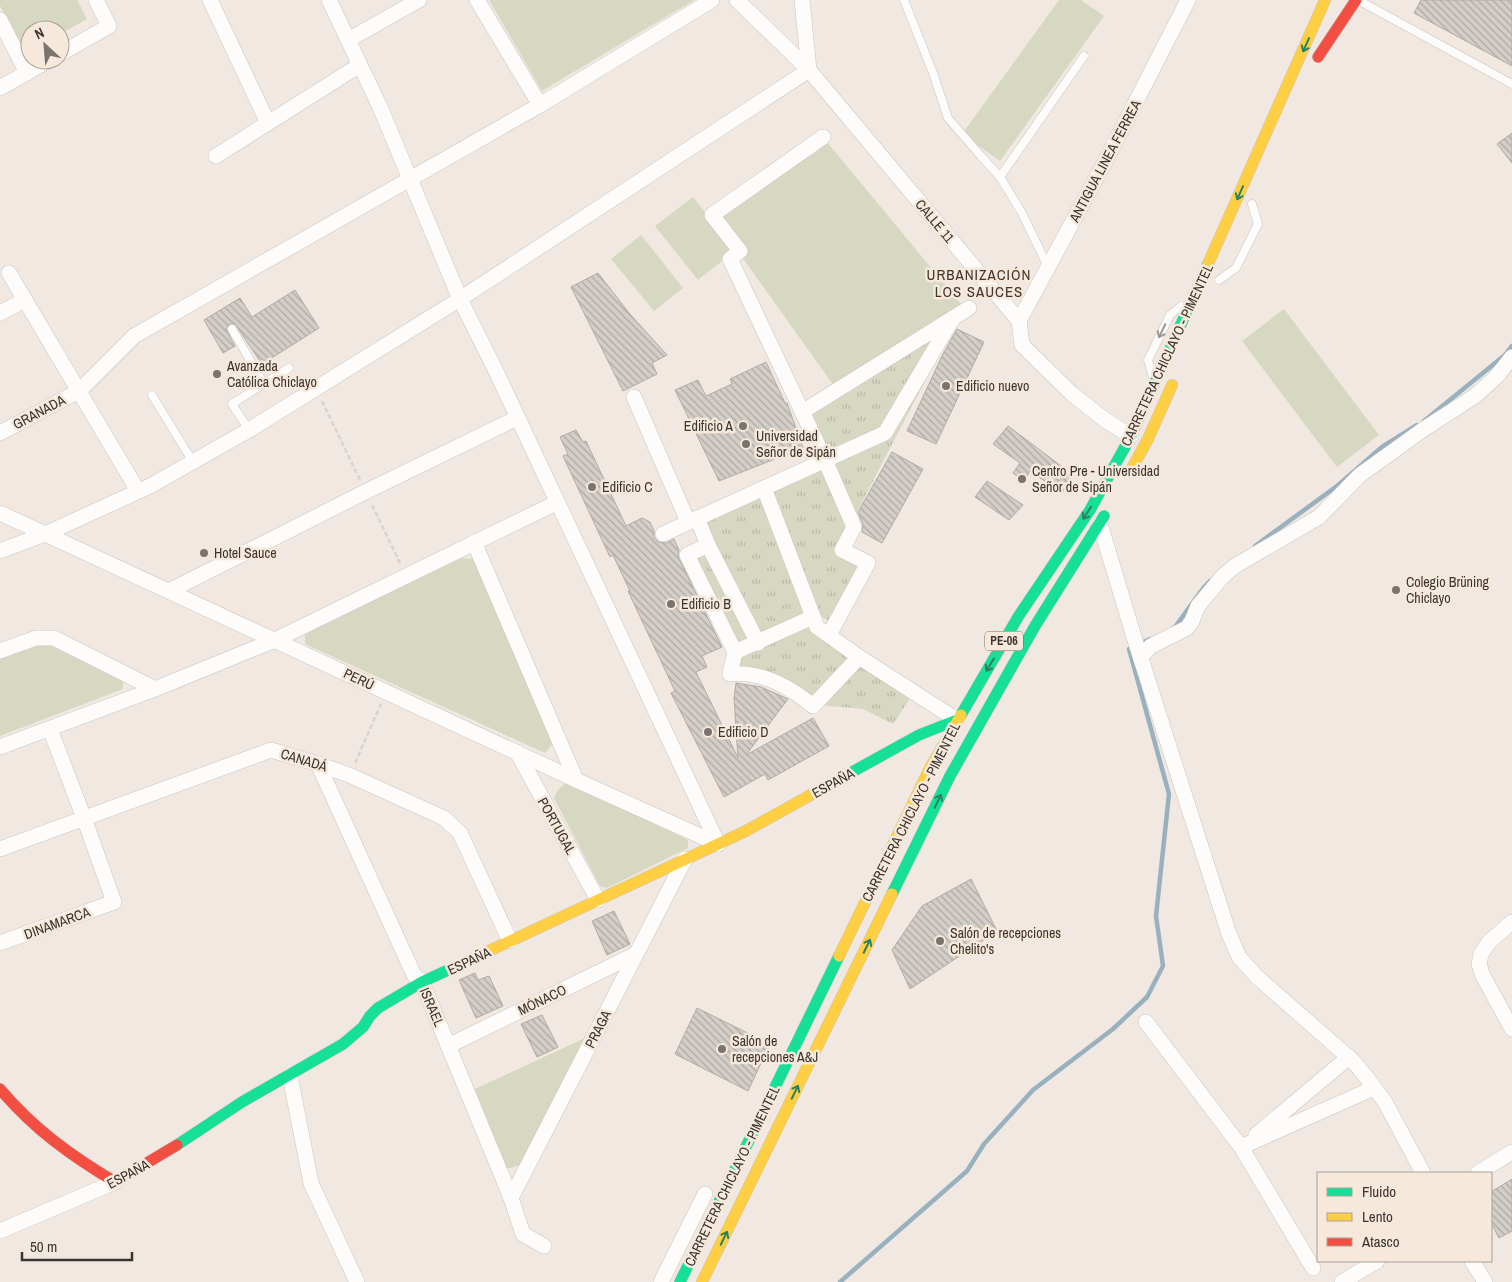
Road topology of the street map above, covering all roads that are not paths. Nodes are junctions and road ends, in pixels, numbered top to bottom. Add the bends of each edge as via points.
1 (96, 0) edge
2 (210, 0) edge
3 (329, 0) edge
4 (419, 0) edge
5 (477, 0) edge
6 (712, 0) edge
7 (738, 0) edge
8 (802, 0) edge
9 (904, 0) edge
10 (1188, 0) edge
11 (1325, 0) edge
12 (1343, 0) edge
13 (1357, 0) edge
14 (0, 20) edge
15 (348, 40) junction
16 (70, 48) edge
17 (1084, 56) dead end
18 (360, 65) junction
19 (32, 70) edge
20 (809, 70) junction
21 (27, 73) junction
22 (1512, 84) edge
23 (0, 88) edge
24 (540, 105) junction
25 (268, 123) junction
26 (822, 137) dead end
27 (216, 156) dead end
28 (1000, 176) junction
29 (410, 178) junction
30 (1254, 200) joint
31 (1245, 221) dead end
32 (1230, 255) dead end
33 (1048, 267) junction
34 (9, 273) dead end
35 (1217, 285) joint
36 (460, 299) junction
37 (25, 300) junction
38 (969, 308) dead end
39 (0, 313) edge
40 (953, 318) junction
41 (1019, 321) junction
42 (232, 329) dead end
43 (1512, 357) edge
44 (289, 368) dead end
45 (1176, 377) dead end
46 (264, 384) junction
47 (79, 391) junction
48 (152, 395) dead end
49 (634, 397) dead end
50 (802, 412) junction
51 (517, 418) junction
52 (249, 430) junction
53 (0, 434) edge
54 (1131, 436) junction
55 (825, 460) junction
56 (193, 462) junction
57 (1124, 481) dead end
58 (764, 488) junction
59 (138, 491) junction
60 (556, 502) junction
61 (1110, 507) dead end
62 (0, 513) edge
63 (693, 520) junction
64 (1100, 524) junction
65 (45, 534) junction
66 (663, 534) dead end
67 (474, 542) junction
68 (708, 545) junction
69 (0, 551) edge
70 (169, 591) junction
71 (736, 599) junction
72 (715, 611) junction
73 (813, 616) junction
74 (829, 635) junction
75 (275, 640) junction
76 (758, 643) junction
77 (1138, 649) junction
78 (0, 651) edge
79 (735, 652) junction
80 (859, 657) junction
81 (155, 689) junction
82 (957, 720) junction
83 (50, 729) junction
84 (0, 748) edge
85 (517, 752) junction
86 (318, 764) junction
87 (576, 780) junction
88 (84, 818) junction
89 (718, 844) junction
90 (0, 849) edge
91 (685, 859) junction
92 (598, 900) junction
93 (1512, 922) edge
94 (510, 941) junction
95 (0, 943) edge
96 (636, 954) junction
97 (422, 982) junction
98 (1146, 1022) dead end
99 (1512, 1029) edge
100 (448, 1046) junction
101 (1349, 1057) junction
102 (290, 1076) junction
103 (780, 1078) junction
104 (1374, 1088) junction
105 (0, 1090) edge
106 (1241, 1147) junction
107 (1512, 1152) edge
108 (726, 1161) dead end
109 (1422, 1172) edge
110 (1480, 1172) edge
111 (115, 1182) junction
112 (708, 1190) dead end
113 (510, 1198) junction
114 (0, 1231) edge
115 (544, 1246) dead end
116 (1375, 1262) edge
117 (1473, 1262) edge
118 (1313, 1268) dead end
119 (357, 1282) edge
120 (661, 1282) edge
121 (680, 1282) edge
122 (702, 1282) edge
123 (1342, 1282) edge
124 (1484, 1282) edge

1 - 16 street via 109,26
2 - 25 street
3 - 15 street
4 - 15 street
5 - 24 street
6 - 24 street, GRANADA
7 - 20 street, CALLE 11
8 - 20 street
9 - 28 lane via 948,118
10 - 33 street, ANTIGUA LINEA FERREA
11 -> 54 main road, CARRETERA CHICLAYO - PIMENTEL / PE-06
12 - 13 main road via 1316,61
13 - 22 lane
14 - 21 street
15 - 18 street
17 - 28 lane
18 - 25 street
18 - 29 street
19 - 21 street
20 - 36 street
20 - 41 street, CALLE 11
21 - 23 street
24 - 29 street, GRANADA
25 - 27 street
26 - 50 street via 712,215 740,251 730,259
28 - 33 lane
29 - 36 street
29 - 47 street, GRANADA via 134,336
30 - 31 main road
30 - 35 lane via 1258,224 1236,268
32 - 35 main road, CARRETERA CHICLAYO - PIMENTEL
33 - 41 street, ANTIGUA LINEA FERREA
34 - 37 street
36 - 51 street
36 - 52 street
37 - 39 street
37 - 47 street
38 - 40 street
40 - 50 street
40 - 55 street via 885,434
41 - 54 street via 1022,345 1072,394
42 - 46 lane
43 - 77 street via 1475,396 1360,475 1319,517 1223,576 1198,606 1187,628
44 - 46 lane
45 - 57 main road, CARRETERA CHICLAYO - PIMENTEL via 1148,439
46 - 52 lane via 232,404
47 - 53 street, GRANADA
47 - 59 street
48 - 56 lane
49 - 63 street
50 - 55 street
51 - 60 street
51 - 70 street
52 - 56 street
54 -> 82 main road, CARRETERA CHICLAYO - PIMENTEL / PE-06 via 1090,510 1018,617
55 - 58 street
55 - 74 street via 854,527 842,550 868,563
56 - 59 street
58 - 63 street
58 - 73 street
59 - 65 street
60 - 67 street
60 - 89 street
61 - 64 main road, CARRETERA CHICLAYO - PIMENTEL / PE-06
62 - 65 street, PERÚ
63 - 66 street
63 - 68 street
64 - 77 street
122 -> 64 main road, CARRETERA CHICLAYO - PIMENTEL / PE-06 via 950,776 1035,626
65 - 69 street
65 - 70 street, PERÚ
67 - 75 street
67 - 87 street
68 - 71 street
68 - 72 street via 687,556
70 - 75 street, PERÚ
71 - 72 street
71 - 76 street
72 - 79 street
73 - 74 street via 817,627
73 - 76 street
74 - 80 street
75 - 81 street
75 - 85 street, PERÚ
76 - 79 street
77 - 101 street via 1239,957 1257,977
78 - 81 street via 36,638 54,638
79 - 80 street via 730,674 772,680 813,706
80 - 82 street
81 - 83 street
82 - 89 main road, ESPAÑA via 919,735
82 - 103 main road, CARRETERA CHICLAYO - PIMENTEL / PE-06 via 930,768
83 - 84 street
83 - 88 street
85 - 87 street, PERÚ
85 - 92 street, PORTUGAL
86 - 88 street, CANADÁ via 271,750
86 - 94 street, CANADÁ via 444,818 460,833
86 - 97 street, ISRAEL via 414,975
87 - 89 street, PERÚ
88 - 90 street, CANADÁ
88 - 95 street, DINAMARCA via 114,902
89 - 91 main road, ESPAÑA
91 - 92 main road, ESPAÑA
91 - 96 street, PRAGA
92 - 94 main road, ESPAÑA
93 - 99 street via 1489,942 1479,964
94 - 97 main road, ESPAÑA
96 - 100 street, MÓNACO
96 - 113 street, PRAGA
97 - 100 street, ISRAEL
97 - 102 main road, ESPAÑA via 378,1008 343,1044
98 - 106 street
100 - 113 street, ISRAEL
101 - 104 street
101 - 106 street
102 - 111 main road, ESPAÑA via 242,1102
102 - 119 street via 311,1183
103 - 108 main road
103 - 121 main road, CARRETERA CHICLAYO - PIMENTEL / PE-06
104 - 106 street
104 - 109 street via 1385,1102
105 - 111 main road via 40,1132
106 - 118 street
107 - 110 street
111 - 114 street, ESPAÑA
112 - 120 street
113 - 115 street, ISRAEL via 523,1234
116 - 123 street
117 - 124 street

